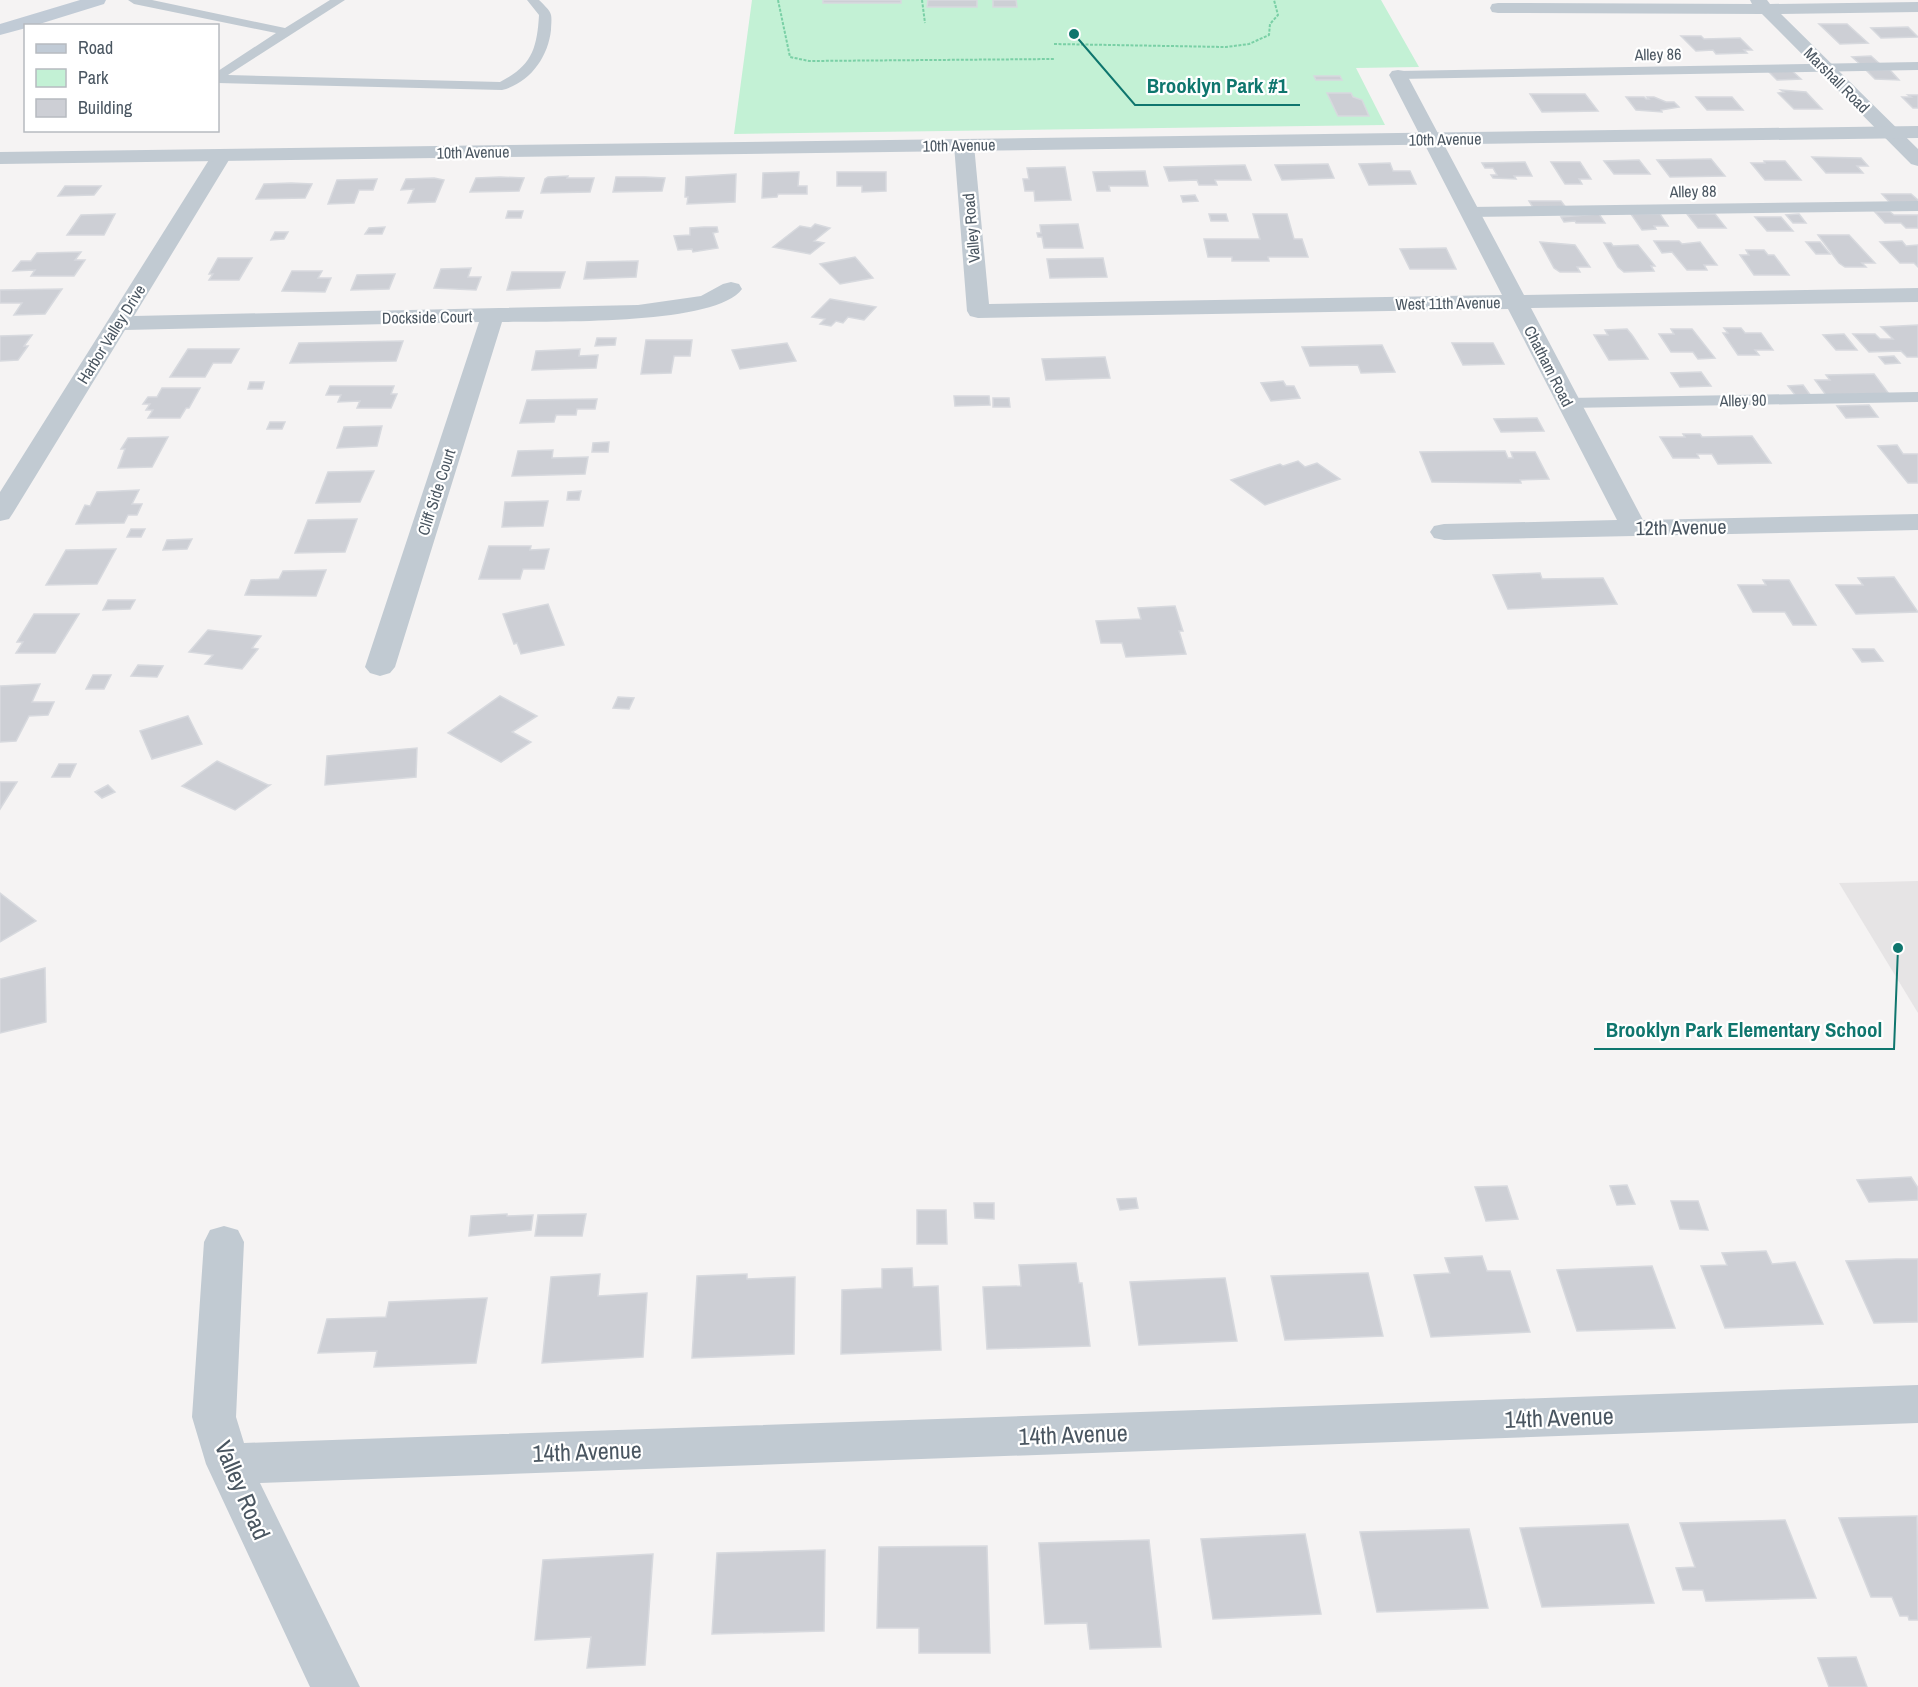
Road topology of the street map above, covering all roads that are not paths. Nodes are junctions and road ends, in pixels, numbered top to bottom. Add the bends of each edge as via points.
1 (98, 0) edge
2 (134, 0) edge
3 (339, 0) edge
4 (533, 0) edge
5 (1761, 4) edge
6 (220, 6) dead end
7 (1918, 7) edge
8 (1498, 8) dead end
9 (204, 15) junction
10 (0, 30) edge
11 (287, 32) junction
12 (1918, 66) edge
13 (1825, 67) junction
14 (1398, 75) joint
15 (219, 77) edge
16 (219, 78) edge
17 (1918, 132) edge
18 (1890, 133) junction
19 (1431, 139) junction
20 (963, 145) junction
21 (222, 155) junction
22 (0, 158) edge
23 (1918, 160) edge
24 (1918, 206) edge
25 (1469, 212) junction
26 (731, 289) dead end
27 (1918, 295) edge
28 (1516, 302) junction
29 (978, 311) joint
30 (492, 316) junction
31 (118, 322) junction
32 (1918, 397) edge
33 (1568, 403) junction
34 (0, 513) edge
35 (1918, 522) edge
36 (1634, 528) junction
37 (1444, 532) dead end
38 (380, 668) dead end
39 (224, 1242) dead end
40 (1918, 1404) edge
41 (228, 1464) junction
42 (335, 1687) edge

1 - 10 main road
2 - 9 lane
3 - 11 lane
4 - 16 lane via 545,15 545,34 534,66 502,86
5 - 7 street
5 - 8 street
5 - 13 street, Marshall Road
6 - 9 lane
9 - 11 lane
11 - 15 lane
12 - 13 lane, Alley 86
13 - 14 lane, Alley 86
13 - 18 street, Marshall Road
14 - 19 street, Chatham Road
17 - 18 street, 10th Avenue
18 - 19 street, 10th Avenue
18 - 23 street, Marshall Road
19 - 20 street, 10th Avenue
19 - 25 street, Chatham Road
20 - 21 street, 10th Avenue
20 - 29 street, Valley Road
21 - 22 street, 10th Avenue
21 - 31 street, Harbor Valley Drive
24 - 25 lane, Alley 88
25 - 28 street, Chatham Road
26 - 30 street, Dockside Court via 707,302 672,309
27 - 28 street, West 11th Avenue
28 - 29 street, West 11th Avenue
28 - 33 street, Chatham Road
30 - 31 street, Dockside Court
30 - 38 street, Cliff Side Court
31 - 34 street, Harbor Valley Drive
32 - 33 lane, Alley 90
33 - 36 street, Chatham Road
35 - 36 street, 12th Avenue
36 - 37 street, 12th Avenue
39 - 41 street, Valley Road via 214,1417
40 - 41 street, 14th Avenue
41 - 42 street, Valley Road

